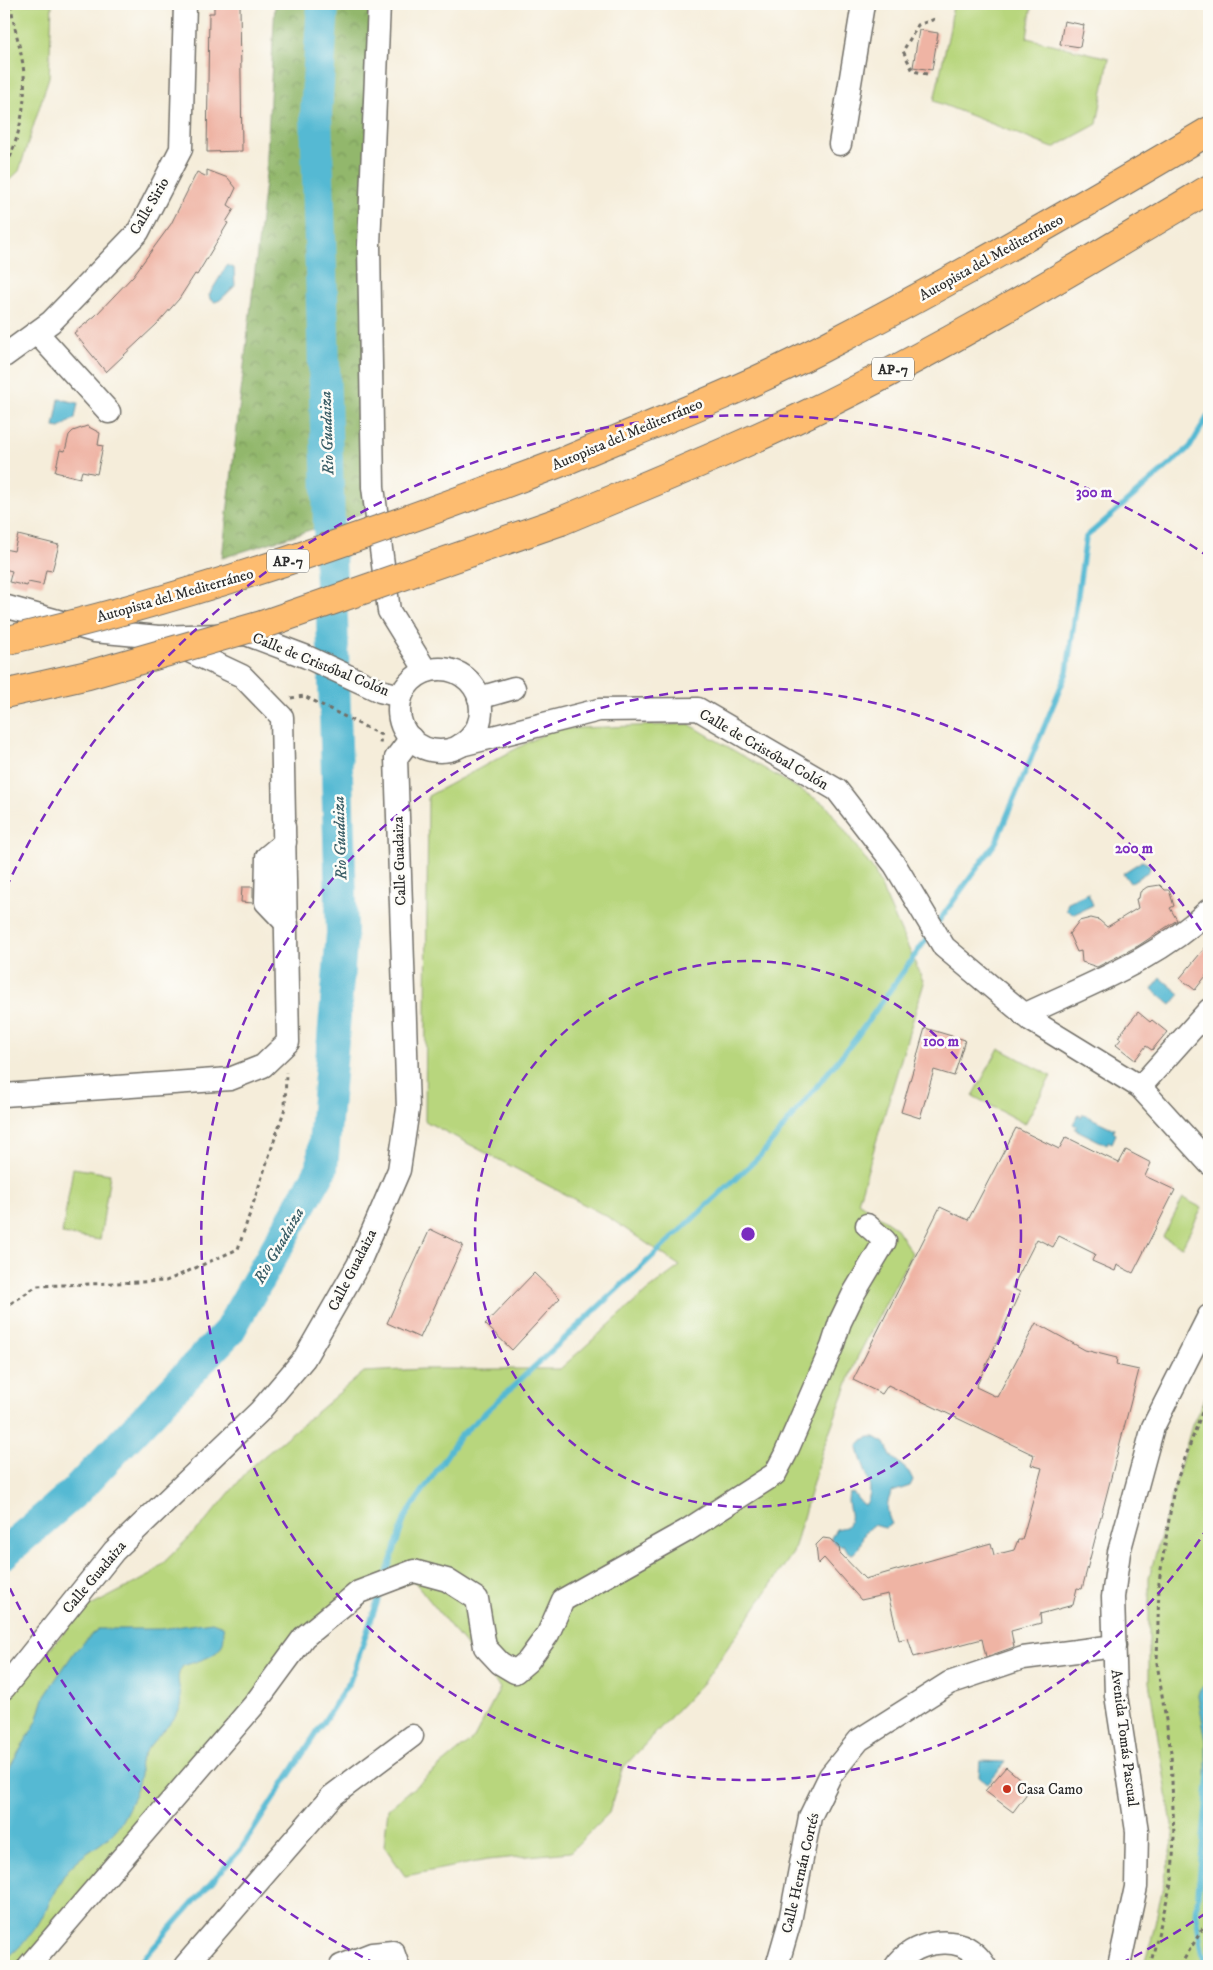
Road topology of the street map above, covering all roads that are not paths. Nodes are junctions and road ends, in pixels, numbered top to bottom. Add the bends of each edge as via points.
1 (185, 4) edge
2 (379, 4) edge
3 (863, 4) edge
4 (1209, 131) edge
5 (840, 144) dead end
6 (1209, 189) edge
7 (36, 333) junction
8 (4, 356) edge
9 (109, 412) dead end
10 (4, 606) edge
11 (159, 637) junction
12 (4, 641) edge
13 (426, 671) junction
14 (514, 688) dead end
15 (390, 693) junction
16 (4, 694) edge
17 (479, 698) junction
18 (411, 738) junction
19 (461, 745) junction
20 (1209, 910) edge
21 (1209, 1010) edge
22 (1024, 1015) junction
23 (1140, 1087) junction
24 (4, 1095) edge
25 (1209, 1163) edge
26 (867, 1224) dead end
27 (1209, 1316) edge
28 (1115, 1646) junction
29 (4, 1688) edge
30 (412, 1736) dead end
31 (29, 1966) edge
32 (185, 1966) edge
33 (341, 1966) edge
34 (398, 1966) edge
35 (777, 1966) edge
36 (896, 1966) edge
37 (985, 1966) edge
38 (1119, 1966) edge

1 - 7 street, Calle Sirio via 181,149 138,232 52,322
2 - 13 street via 369,245 373,487 389,610
3 - 5 street
4 - 12 highway, Autopista del Mediterráneo / AP-7, bridge via 1030,236 833,343 700,404 565,461 406,522 228,581
6 - 16 highway, AP-7, bridge via 1012,307 808,414 561,521 262,625 88,675
7 - 8 street, Calle Sirio
7 - 9 street
10 - 11 street, Calle de Cristóbal Colón via 94,631
11 - 15 street, Calle de Cristóbal Colón via 246,634
11 - 24 street via 242,676 282,716 288,1042 263,1066 230,1079
13 - 15 street
13 - 17 street via 452,671 468,681
14 - 17 street
15 - 18 street
17 - 19 street via 478,724
18 - 19 street via 435,750
18 - 29 street, Calle Guadaiza via 396,758 408,1109 400,1170 358,1265 304,1359 259,1412 114,1551
19 - 22 street, Calle de Cristóbal Colón via 599,710 698,709 837,790 895,865 944,947
20 - 22 street via 1187,931 1136,963
21 - 23 street
22 - 23 street, Calle de Cristóbal Colón
23 - 25 street, Calle de Cristóbal Colón
26 - 31 street via 885,1241 847,1308 775,1474 686,1531 564,1600 548,1634 528,1661 515,1672 500,1663 485,1647 477,1599 447,1580 414,1571 359,1592 304,1637 254,1705
27 - 28 street, Avenida Tomás Pascual via 1153,1427 1119,1552 1113,1597
28 - 35 street, Calle Hernán Cortés via 1023,1658 949,1683 859,1740 830,1776 810,1817 790,1921
28 - 38 street, Avenida Tomás Pascual via 1116,1695 1137,1831 1136,1887
30 - 32 street via 332,1796
33 - 34 street via 372,1954 393,1952
36 - 37 street via 902,1957 925,1944 951,1942 975,1952

